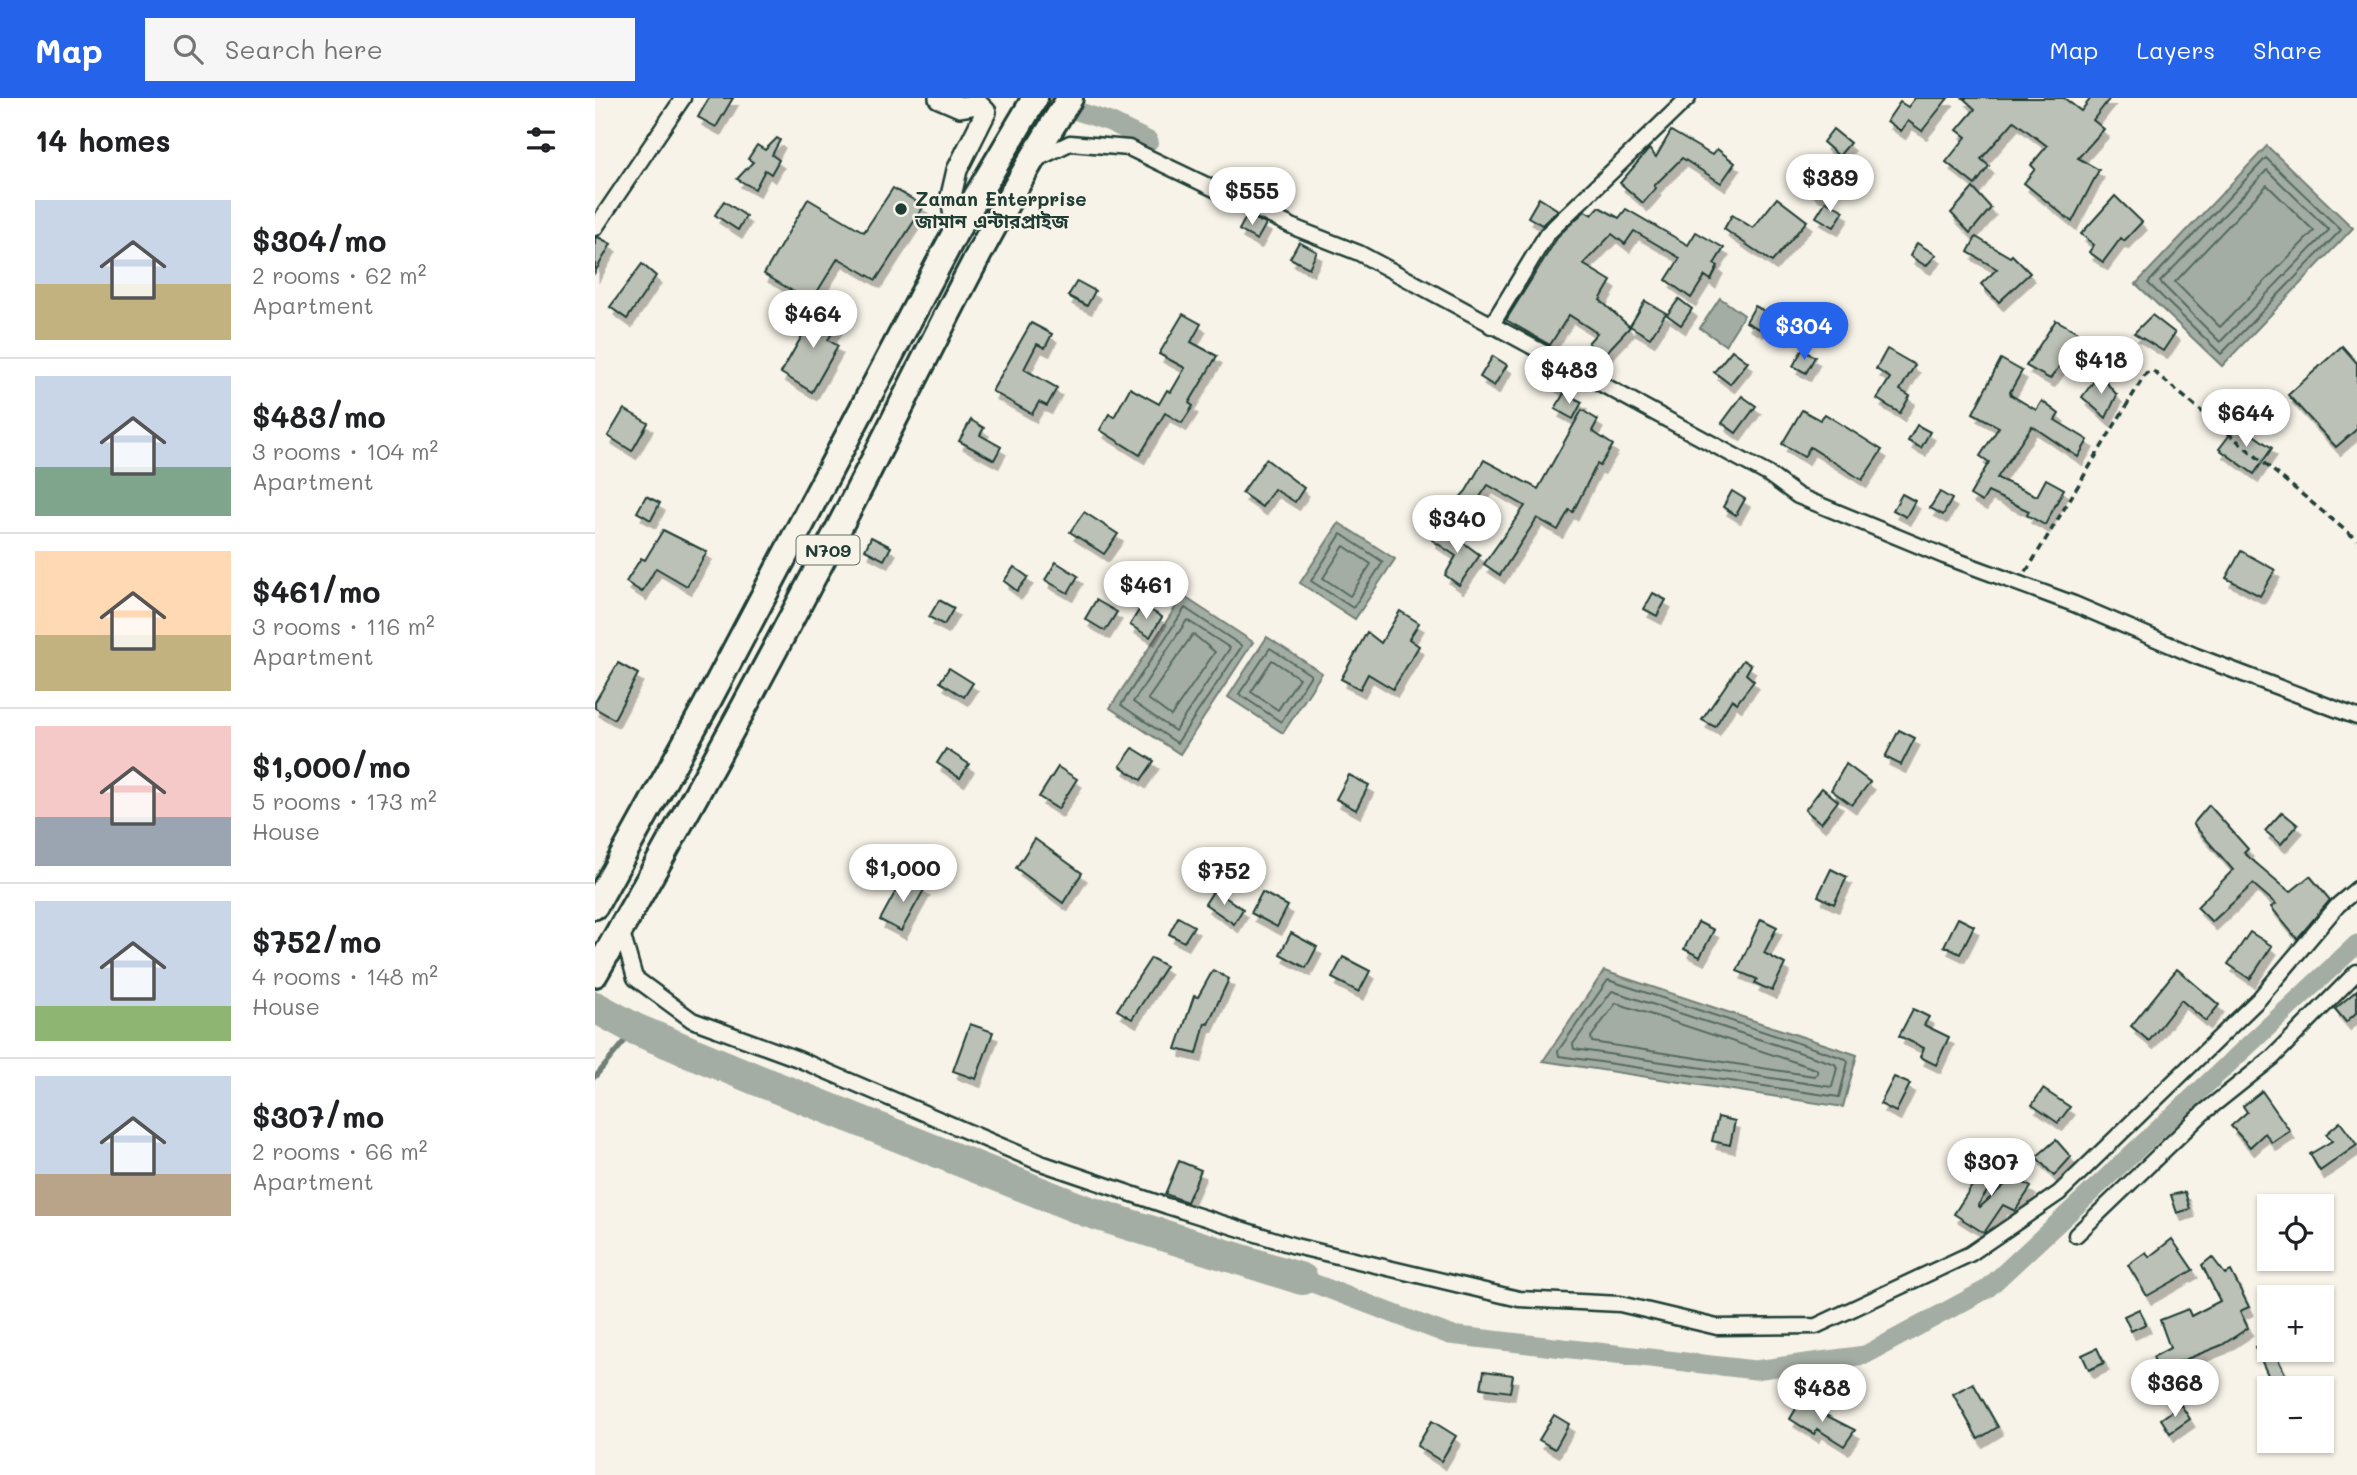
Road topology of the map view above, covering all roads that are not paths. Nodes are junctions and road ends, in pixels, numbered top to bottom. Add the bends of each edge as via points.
1 (683, 98) edge
2 (939, 98) edge
3 (1035, 98) edge
4 (1070, 98) edge
5 (1688, 98) edge
6 (1034, 154) junction
7 (595, 228) edge
8 (956, 231) junction
9 (1491, 326) junction
10 (2357, 717) edge
11 (2357, 890) edge
12 (595, 906) edge
13 (621, 929) junction
14 (2357, 972) edge
15 (595, 974) edge
16 (2076, 1235) dead end

1 - 7 street
2 - 8 street via 960,107 978,104 986,112 957,170 951,196
3 - 8 highway, N709
4 - 6 highway, N709
5 - 9 street via 1547,234
6 - 9 street via 1070,142 1129,148 1298,229 1360,253
6 - 13 highway, N709 via 957,294 801,602
8 - 12 highway, N709 via 712,695
9 - 10 street via 1768,474 1798,496
11 - 13 street via 2338,905 2259,999 2059,1194 1970,1254 1816,1326 1717,1327 1620,1304 1519,1299 1295,1246 1167,1206 1041,1163 692,1020 635,978
13 - 15 highway, N709
14 - 16 street via 2273,1058 2203,1113

